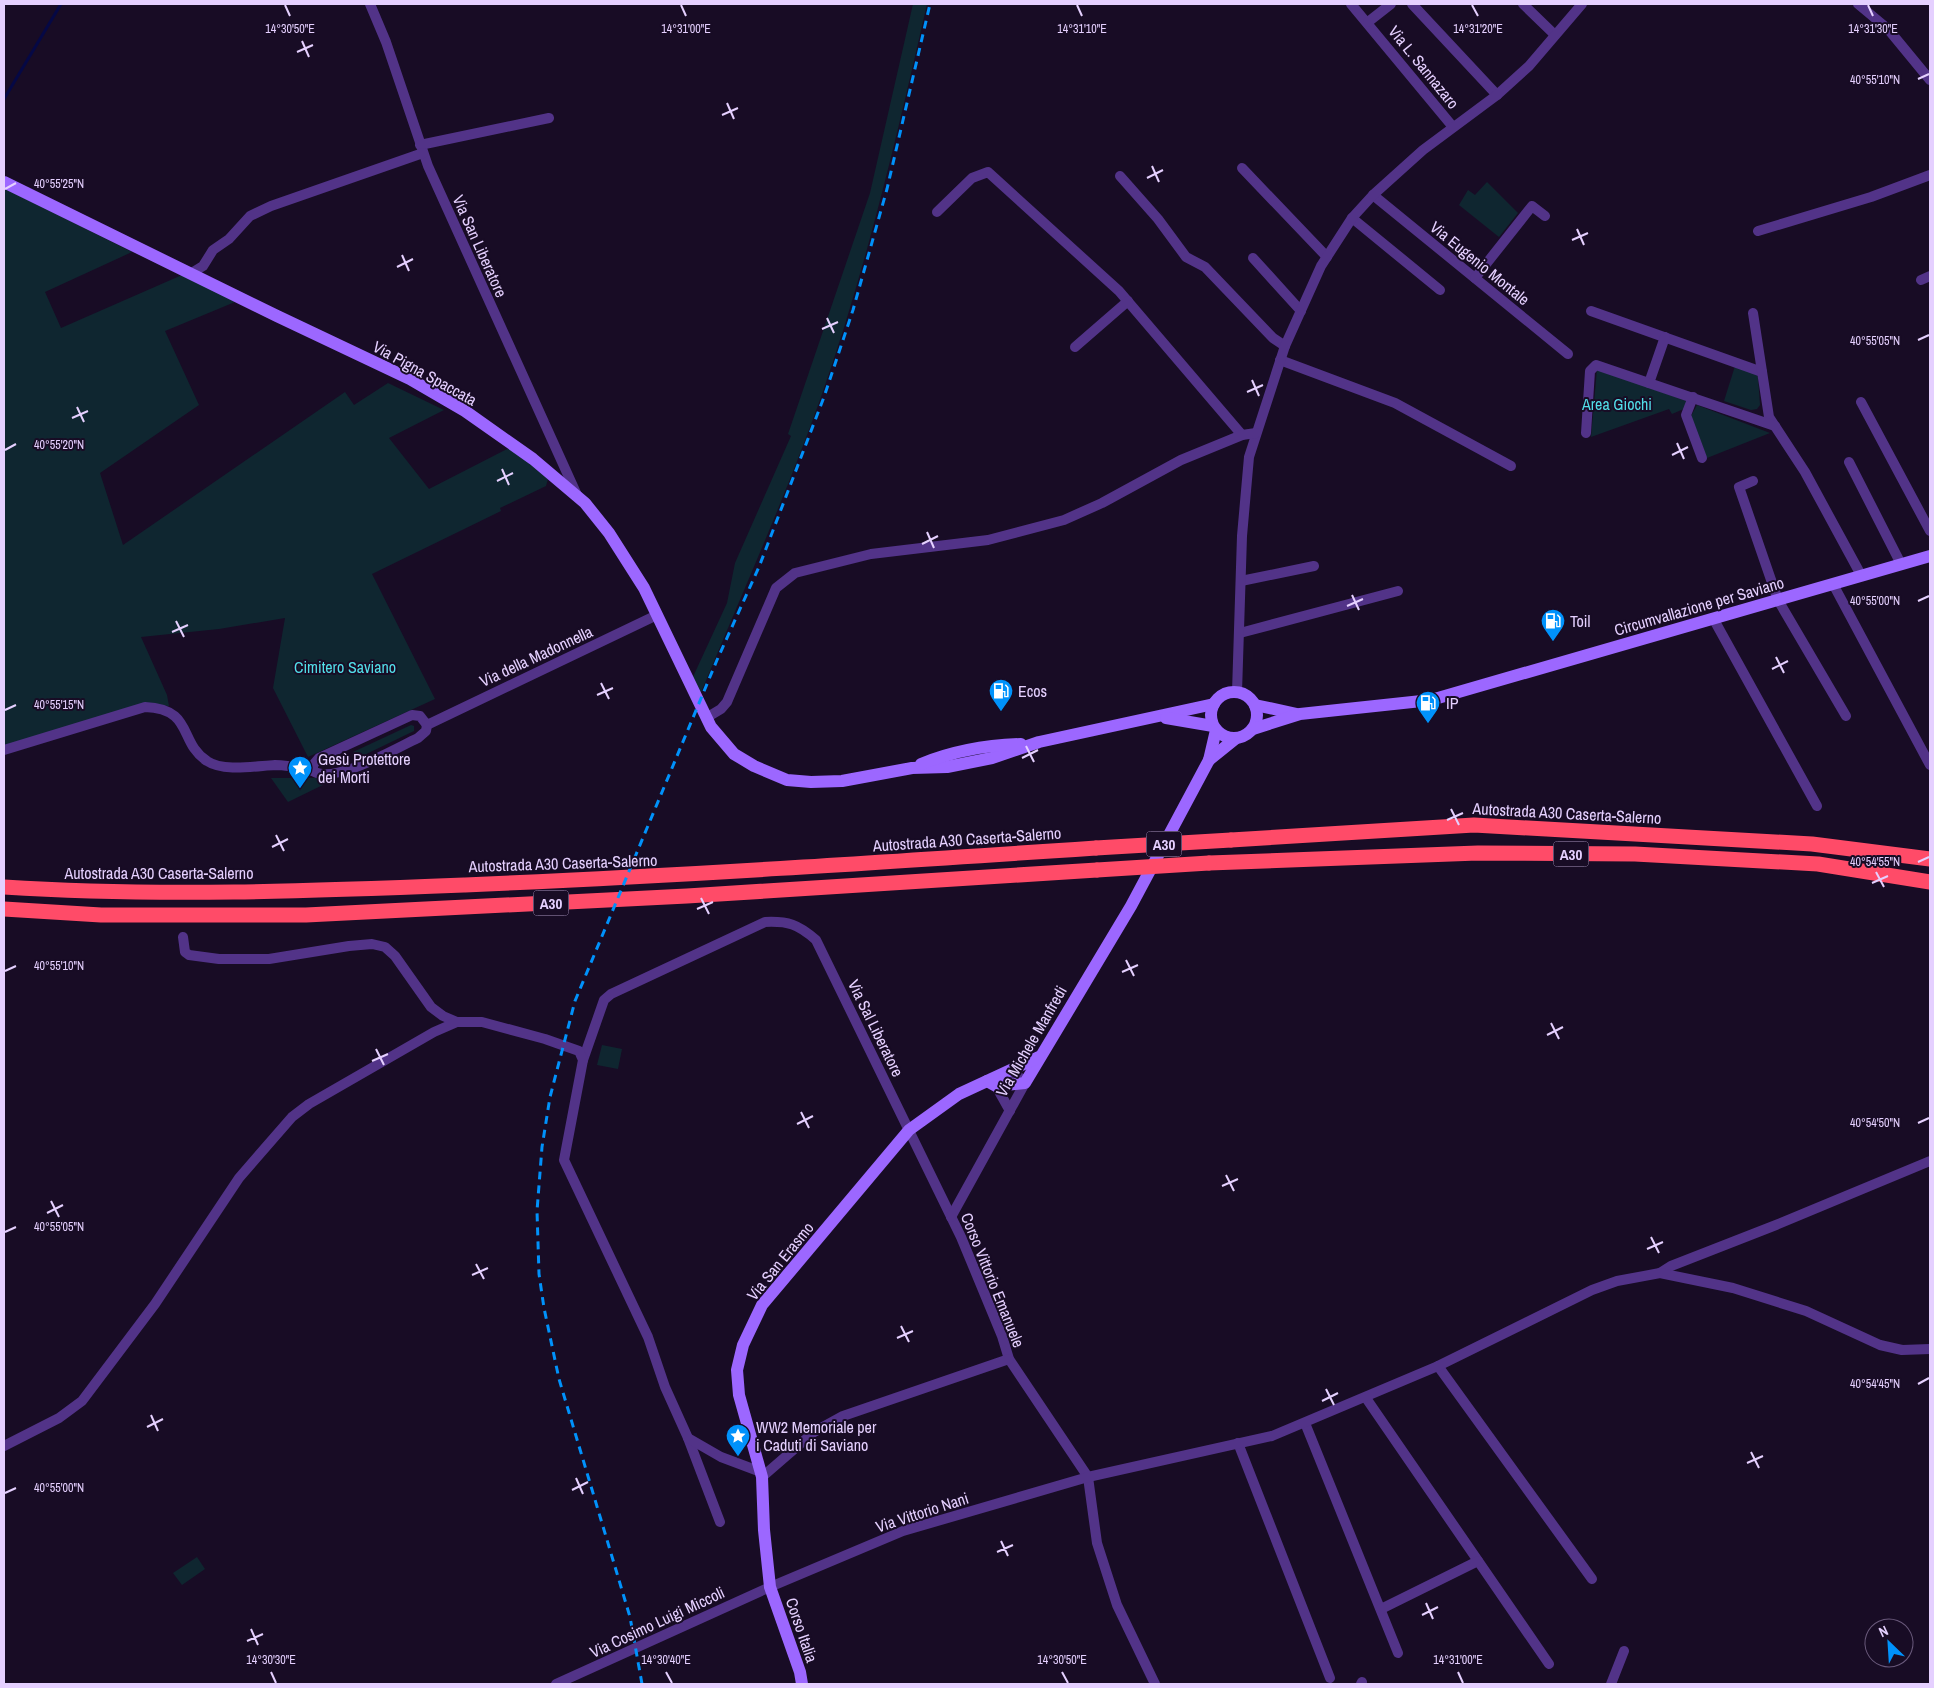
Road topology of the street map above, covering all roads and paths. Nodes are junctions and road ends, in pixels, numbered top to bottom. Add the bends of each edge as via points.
1 (370, 4) edge
2 (1351, 4) edge
3 (1390, 4) edge
4 (1412, 4) edge
5 (1523, 4) edge
6 (1582, 4) edge
7 (1858, 4) edge
8 (1368, 22) junction
9 (1555, 35) junction
10 (1930, 80) edge
11 (1498, 95) junction
12 (549, 118) dead end
13 (1453, 128) junction
14 (422, 149) junction
15 (1242, 168) dead end
16 (1930, 175) edge
17 (1120, 176) dead end
18 (4, 182) edge
19 (1373, 195) junction
20 (937, 212) dead end
21 (1545, 216) dead end
22 (1352, 218) junction
23 (1758, 231) dead end
24 (1327, 257) junction
25 (1253, 258) dead end
26 (190, 274) junction
27 (1475, 278) junction
28 (1440, 290) dead end
29 (1128, 301) junction
30 (1301, 310) junction
31 (1591, 311) dead end
32 (1753, 313) dead end
33 (1665, 338) junction
34 (1285, 346) junction
35 (1075, 347) dead end
36 (1568, 354) dead end
37 (1280, 360) junction
38 (1762, 372) junction
39 (1649, 383) junction
40 (1693, 397) junction
41 (1861, 402) dead end
42 (1775, 426) junction
43 (1256, 433) junction
44 (1586, 433) dead end
45 (1242, 435) junction
46 (1702, 458) dead end
47 (1849, 462) dead end
48 (1511, 466) dead end
49 (1753, 481) dead end
50 (577, 496) junction
51 (1930, 531) edge
52 (1930, 556) edge
53 (1901, 564) junction
54 (1314, 566) dead end
55 (1862, 575) junction
56 (1241, 581) junction
57 (1833, 584) junction
58 (1398, 592) dead end
59 (1778, 600) junction
60 (658, 615) junction
61 (1713, 618) junction
62 (1240, 633) junction
63 (1237, 692) junction
64 (1214, 704) junction
65 (1255, 705) junction
66 (1300, 714) junction
67 (1846, 716) dead end
68 (1154, 717) junction
69 (708, 722) junction
70 (427, 725) junction
71 (1214, 728) junction
72 (1253, 729) junction
73 (1235, 739) junction
74 (4, 750) edge
75 (1209, 760) junction
76 (1930, 765) edge
77 (312, 771) junction
78 (1818, 806) dead end
79 (1930, 860) edge
80 (1930, 882) edge
81 (4, 887) edge
82 (4, 908) edge
83 (183, 937) dead end
84 (457, 1022) junction
85 (1039, 1057) junction
86 (583, 1060) junction
87 (1009, 1072) junction
88 (1025, 1083) junction
89 (992, 1084) junction
90 (1010, 1111) junction
91 (909, 1130) junction
92 (1930, 1161) edge
93 (951, 1217) junction
94 (1660, 1273) junction
95 (1930, 1349) edge
96 (1009, 1359) junction
97 (1438, 1366) junction
98 (1366, 1398) junction
99 (1305, 1423) junction
100 (688, 1438) junction
101 (1238, 1443) junction
102 (4, 1446) edge
103 (762, 1475) junction
104 (1088, 1477) junction
105 (720, 1522) dead end
106 (1478, 1561) junction
107 (1592, 1579) dead end
108 (770, 1587) junction
109 (1381, 1609) junction
110 (1624, 1651) dead end
111 (1398, 1653) dead end
112 (1549, 1664) dead end
113 (1330, 1678) dead end
114 (556, 1684) edge
115 (802, 1684) edge
116 (1155, 1684) edge
117 (1611, 1684) edge

1 - 14 street, Via San Liberatore
2 - 8 street, Via L. Sannazaro
3 - 8 street
4 - 11 street
5 - 9 street
6 - 9 street
7 - 10 street via 1888,29
8 - 13 street, Via L. Sannazaro
9 - 11 street via 1529,66
11 - 13 street
12 - 14 street
13 - 19 street
14 - 26 street via 250,216 229,240 213,250 204,266
14 - 50 street, Via San Liberatore
15 - 24 street
16 - 23 street
17 - 34 street via 1186,257 1205,267 1273,338
18 - 26 main road, Via Pigna Spaccata
19 - 22 street
19 - 27 street, Via Eugenio Montale
20 - 29 street via 972,178 988,172
21 - 27 street via 1532,206
22 - 24 street
22 - 28 street
24 - 30 street
25 - 30 street
26 - 50 main road, Via Pigna Spaccata via 410,379 503,437
27 - 36 street, Via Eugenio Montale
29 - 35 street
29 - 45 street
30 - 34 street
31 - 33 street
32 - 38 street
33 - 38 street
33 - 39 street
34 - 37 street
37 - 43 street
37 - 48 street via 1396,403
38 - 42 street via 1769,417
39 - 40 street
39 - 44 street via 1600,366 1592,367
40 - 42 street
40 - 46 street via 1686,415
41 - 51 street
42 - 55 street via 1805,472
43 - 45 street
43 - 56 street via 1249,457
45 - 69 street via 1181,460 1064,520 988,540 871,554 795,573 776,588 727,702
47 - 53 street
49 - 59 street via 1739,487
50 - 60 main road, Via Pigna Spaccata via 609,533
52 - 53 main road, Circumvallazione per Saviano
53 - 55 main road, Circumvallazione per Saviano
54 - 56 street
55 - 57 main road, Circumvallazione per Saviano
56 - 62 street
57 - 59 main road, Circumvallazione per Saviano
57 - 76 street
58 - 62 street
59 - 61 main road, Circumvallazione per Saviano
59 - 67 street
60 - 69 main road, Via Pigna Spaccata
60 - 70 street, Via della Madonnella
61 - 66 main road, Circumvallazione per Saviano via 1431,700
61 - 78 street
62 - 63 street
63 - 64 main road via 1223,694
63 - 65 main road via 1251,698
64 - 68 main road, Via Pigna Spaccata
64 - 71 main road via 1211,718
65 - 66 main road, Circumvallazione per Saviano
65 - 72 main road via 1258,717
66 - 72 main road, Circumvallazione per Saviano
68 - 69 main road, Via Pigna Spaccata via 947,767 912,768 842,781 811,782 787,780 754,766 734,754
68 - 71 main road via 1191,721
70 - 77 street, Via della Madonnella via 424,734 356,766 328,774
70 - 77 street via 420,716 412,715 319,758
71 - 73 main road via 1221,735
71 - 75 main road
72 - 73 main road via 1242,738
73 - 75 main road
74 - 77 street, Via della Madonnella via 145,707 169,711 206,760 214,765 246,768 288,766
75 - 85 main road, Via Michele Manfredi via 1143,884
79 - 81 highway, Autostrada A30 Caserta-Salerno / A30, bridge via 1812,844 1474,825 683,876 306,891 95,893
80 - 82 highway, A30, bridge via 1818,864 1635,854 1478,853 1209,862 687,896 306,915 101,915
83 - 84 street via 185,952 189,955 219,959 270,959 350,946 385,946 431,1007
84 - 86 street via 482,1022 546,1039 572,1047
84 - 102 street via 369,1068 292,1117 239,1178 155,1304 82,1401 58,1418
85 - 87 main road, Via San Erasmo
85 - 88 main road, Via Michele Manfredi
86 - 91 street, Via Sal Liberatore via 604,1000 611,994 765,922 780,921 801,926 816,940
86 - 100 street via 564,1160 648,1337 665,1387
87 - 88 street
87 - 89 main road, Via San Erasmo
88 - 89 main road, Via San Erasmo
88 - 90 street, Via Michele Manfredi
89 - 90 street
89 - 91 main road, Via San Erasmo via 959,1094
90 - 93 street, Via Michele Manfredi
91 - 93 street, Corso Vittorio Emanuele
91 - 103 main road, Via San Erasmo via 762,1305 743,1345 737,1370 739,1395
92 - 94 street
93 - 96 street, Corso Vittorio Emanuele
94 - 95 street via 1733,1288 1806,1311 1880,1345 1902,1350
94 - 97 street, Via Vittorio Nani via 1617,1281 1592,1290
96 - 103 street via 843,1416 814,1432
96 - 104 street, Corso Vittorio Emanuele
97 - 98 street, Via Vittorio Nani
97 - 107 street
98 - 99 street, Via Vittorio Nani
98 - 106 street
99 - 101 street, Via Vittorio Nani via 1272,1436
99 - 109 street
100 - 103 street
100 - 105 street
101 - 104 street, Via Vittorio Nani
101 - 113 street
103 - 108 main road, Via San Erasmo
104 - 108 street, Via Vittorio Nani via 903,1531
104 - 116 street, Corso Vittorio Emanuele via 1097,1543 1117,1605
106 - 109 street
106 - 112 street
108 - 114 street, Via Cosimo Luigi Miccoli
108 - 115 main road, Corso Italia
109 - 111 street
110 - 117 street

